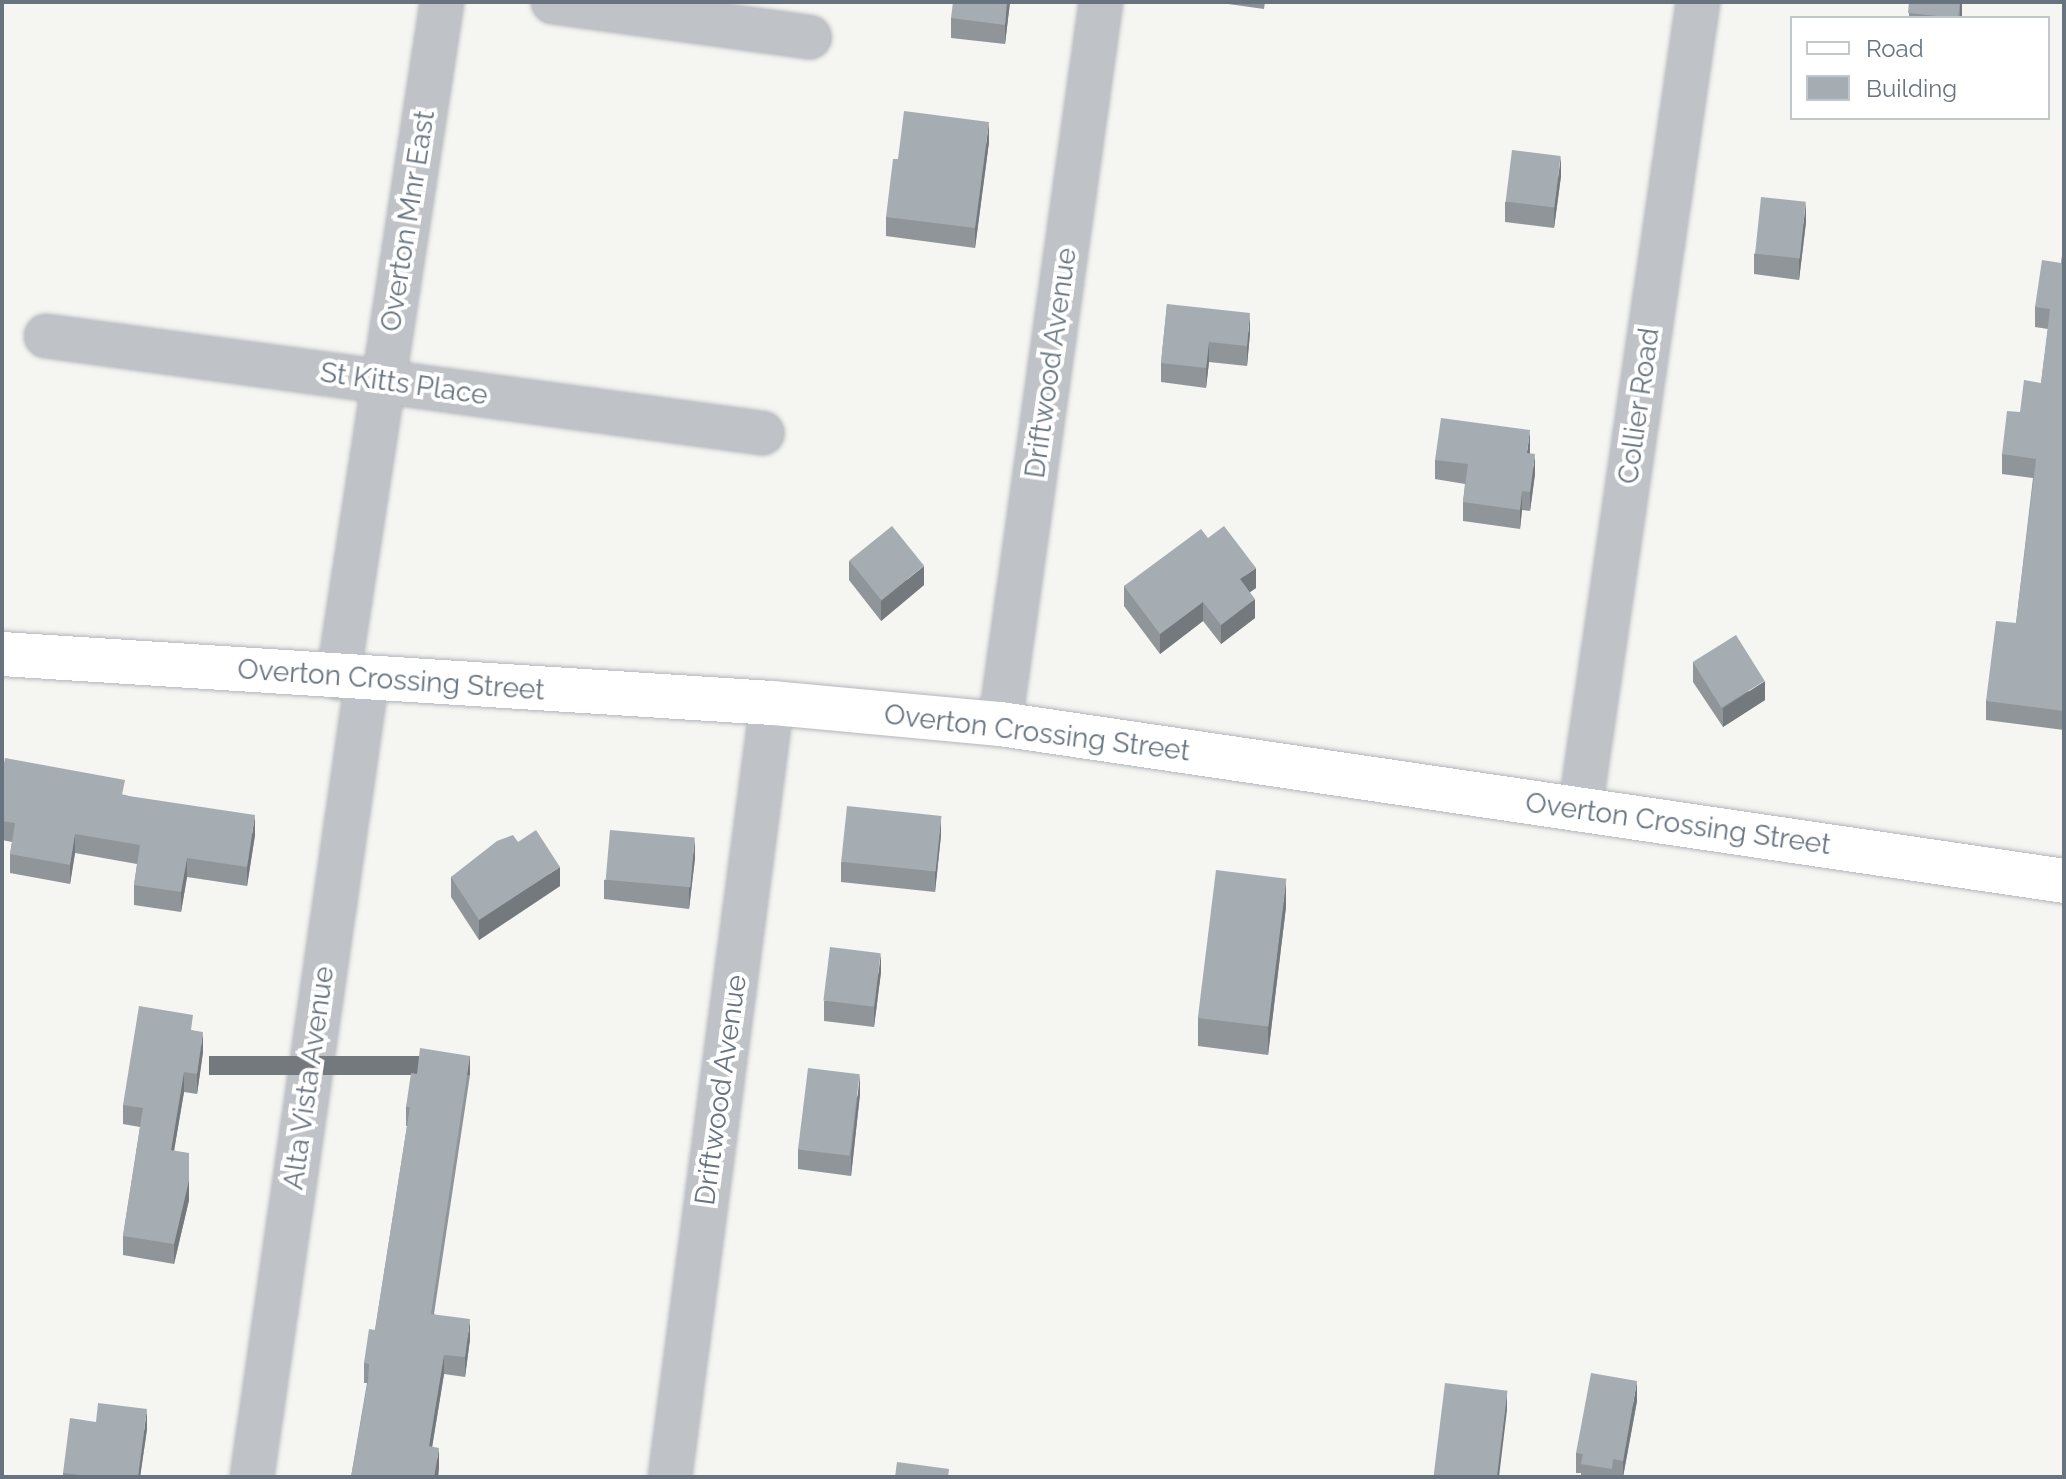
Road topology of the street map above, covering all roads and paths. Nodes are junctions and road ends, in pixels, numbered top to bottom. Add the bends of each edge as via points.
1 (442, 2) edge
2 (553, 2) edge
3 (1101, 2) edge
4 (1698, 2) edge
5 (810, 37) dead end
6 (46, 336) dead end
7 (383, 382) junction
8 (762, 433) dead end
9 (2, 654) edge
10 (352, 679) junction
11 (772, 703) junction
12 (1000, 724) junction
13 (1580, 810) junction
14 (2064, 881) edge
15 (252, 1477) edge
16 (670, 1477) edge

1 - 7 street, Overton Mnr East
2 - 5 street
3 - 12 street, Driftwood Avenue
4 - 13 street, Collier Road
6 - 7 street, St Kitts Place
7 - 8 street, St Kitts Place
7 - 10 street, Overton Mnr East
9 - 10 main road, Overton Crossing Street
10 - 11 main road, Overton Crossing Street
10 - 15 street, Alta Vista Avenue
11 - 12 main road, Overton Crossing Street
11 - 16 street, Driftwood Avenue
12 - 13 main road, Overton Crossing Street
13 - 14 main road, Overton Crossing Street

